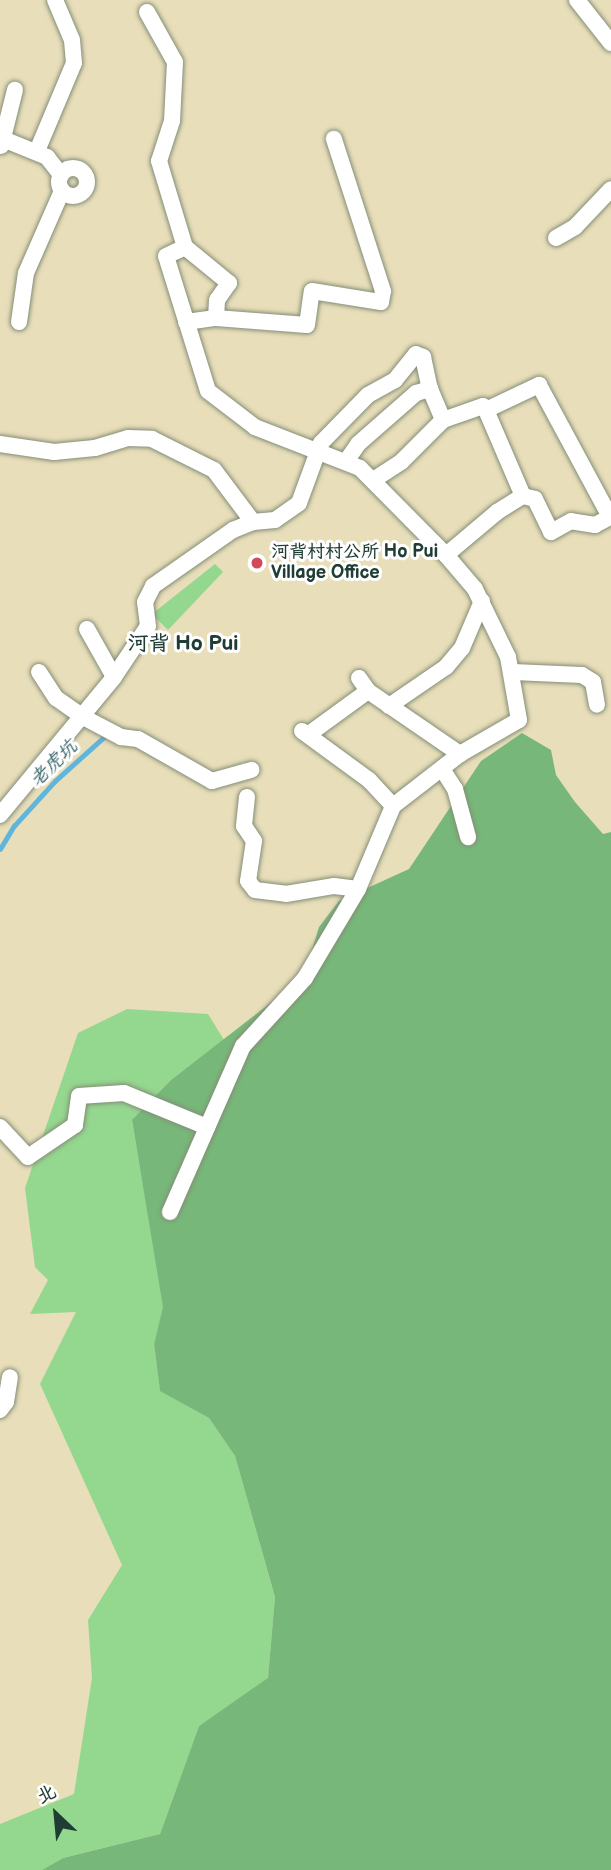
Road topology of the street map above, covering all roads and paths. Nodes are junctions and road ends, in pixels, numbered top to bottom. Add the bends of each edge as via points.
1 (55, 0) edge
2 (577, 0) edge
3 (146, 12) dead end
4 (611, 43) edge
5 (15, 90) dead end
6 (334, 139) dead end
7 (2, 144) edge
8 (37, 151) junction
9 (611, 189) edge
10 (556, 238) dead end
11 (185, 247) junction
12 (216, 318) junction
13 (19, 322) dead end
14 (186, 322) junction
15 (430, 389) junction
16 (486, 410) junction
17 (443, 420) junction
18 (0, 444) edge
19 (314, 454) junction
20 (348, 460) junction
21 (373, 480) junction
22 (523, 496) junction
23 (253, 522) junction
24 (446, 555) junction
25 (482, 601) junction
26 (87, 629) dead end
27 (39, 672) dead end
28 (513, 672) junction
29 (114, 677) junction
30 (597, 705) dead end
31 (389, 706) junction
32 (85, 718) junction
33 (460, 754) junction
34 (442, 769) junction
35 (251, 770) dead end
36 (247, 797) dead end
37 (393, 806) junction
38 (0, 814) edge
39 (468, 837) dead end
40 (358, 889) junction
41 (0, 1127) edge
42 (207, 1127) junction
43 (170, 1212) dead end
44 (10, 1377) dead end
45 (0, 1410) edge

1 - 8 street via 72,40 75,63
2 - 4 street
3 - 11 street via 175,62 172,121 159,161
5 - 7 street
6 - 12 street via 383,291 381,302 312,291 307,325
7 - 8 street
8 - 13 street via 62,183 32,256
9 - 10 street via 575,227
11 - 12 street via 229,283 217,300
11 - 14 street via 166,256
12 - 14 street
14 - 19 street via 203,382 219,403 255,427
15 - 17 street
15 - 19 street via 423,358 416,354 395,380 368,395
15 - 20 street via 416,394 358,444
16 - 17 street via 483,406
16 - 22 street
16 - 22 street via 539,385 610,517 595,525 571,521 551,532 535,499
17 - 21 street via 401,462
18 - 23 street via 54,452 101,447 128,438 152,439 214,470
19 - 20 street
19 - 23 street via 303,499 275,520
20 - 21 street
21 - 24 street
22 - 24 street
23 - 29 street via 233,530 153,586 145,602 148,626
24 - 25 street
25 - 28 street
25 - 31 street via 462,648 446,667
26 - 29 street
27 - 32 street via 56,698
28 - 30 street via 582,675 593,682
28 - 33 street via 519,720
29 - 32 street
31 - 33 street
31 - 37 street via 364,685 306,733 369,780
32 - 35 street via 121,737 138,739 212,781
32 - 38 street
33 - 34 street
34 - 37 street
34 - 39 street via 455,789
36 - 40 street via 244,826 254,841 248,881 255,890 286,894 334,886
37 - 40 street
40 - 42 street via 305,978 243,1045
41 - 42 street via 28,1157 75,1125 79,1096 124,1093
42 - 43 street
44 - 45 street

